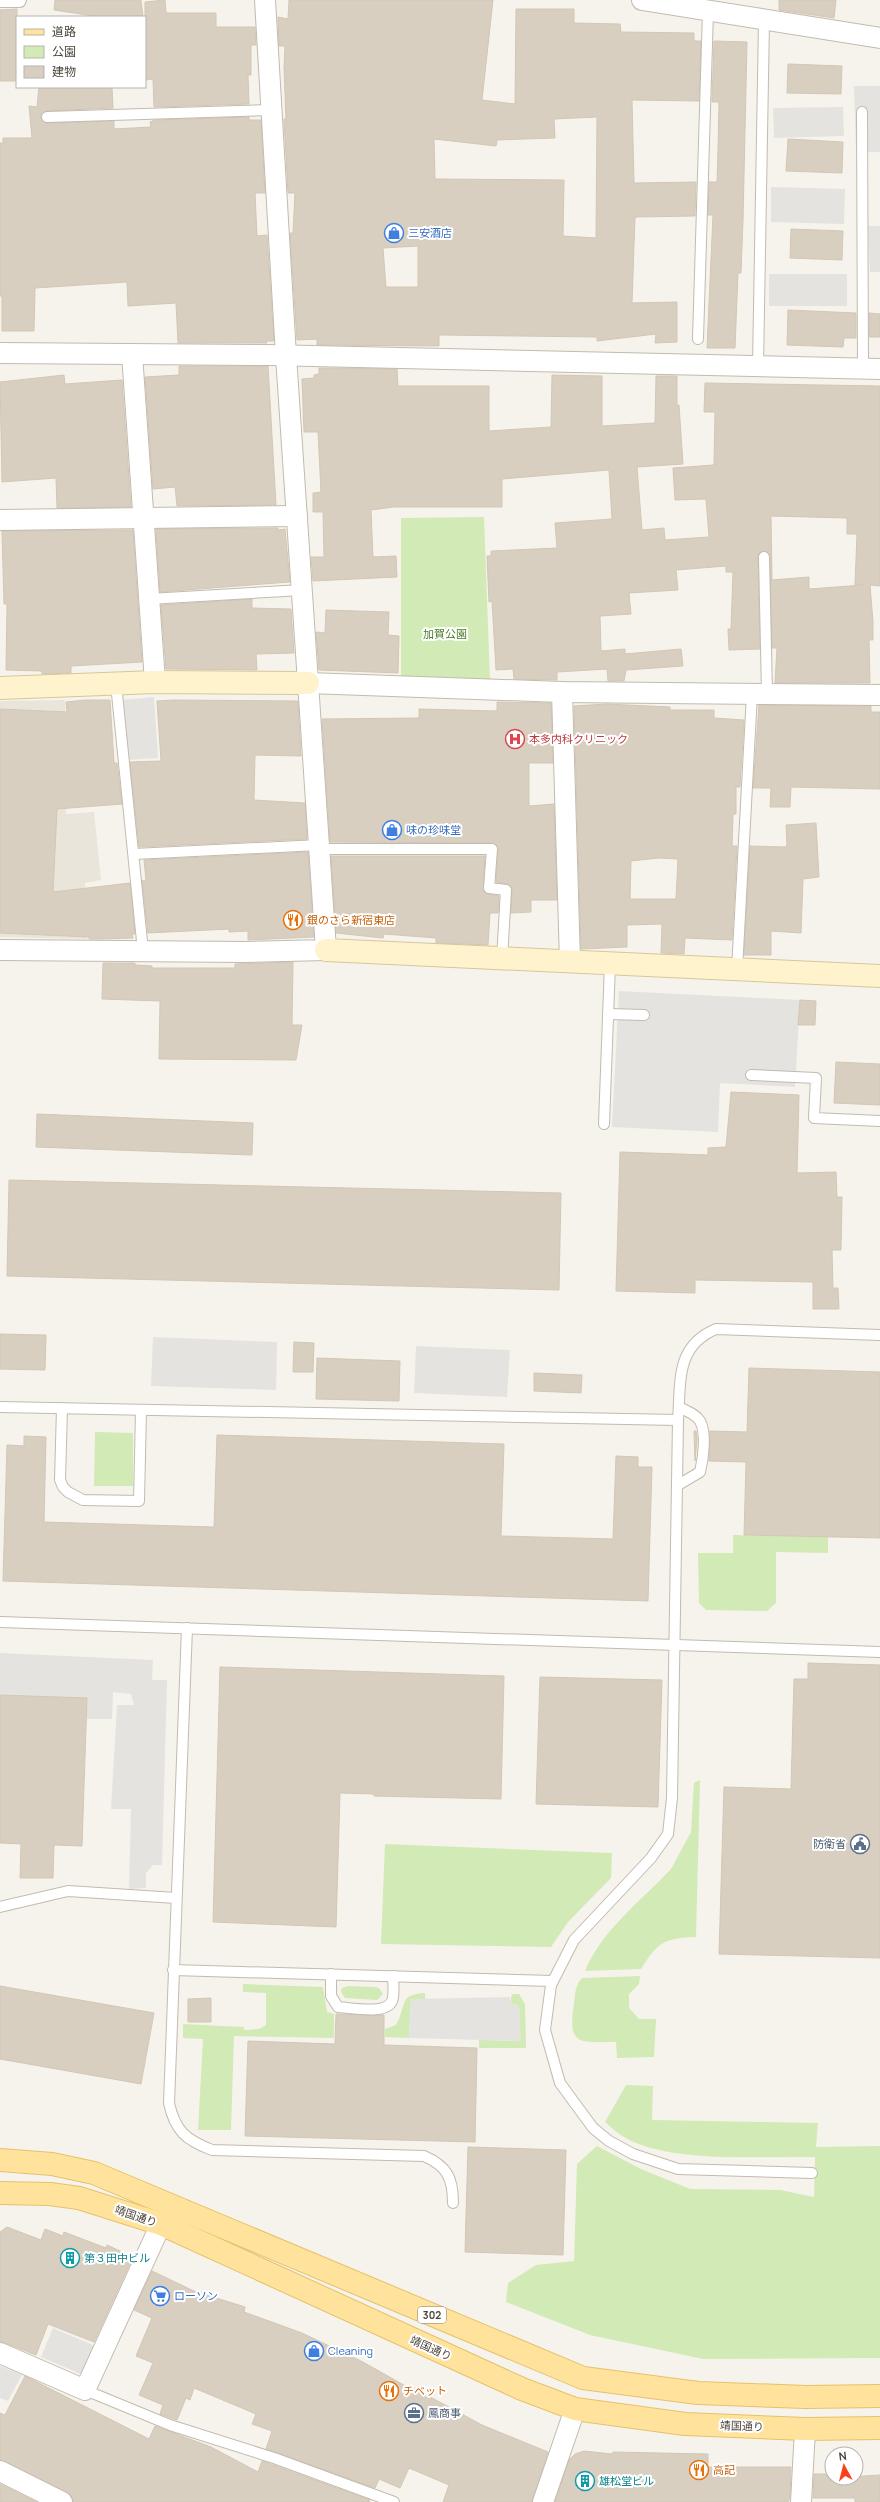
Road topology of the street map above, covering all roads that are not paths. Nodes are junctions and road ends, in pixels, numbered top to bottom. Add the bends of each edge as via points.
1 (21, 0) edge
2 (265, 0) edge
3 (642, 0) edge
4 (0, 2) edge
5 (709, 6) edge
6 (764, 21) junction
7 (880, 38) edge
8 (271, 110) junction
9 (862, 112) dead end
10 (48, 117) dead end
11 (698, 339) dead end
12 (0, 353) edge
13 (132, 354) junction
14 (286, 356) junction
15 (758, 366) junction
16 (871, 369) edge
17 (297, 516) junction
18 (144, 518) junction
19 (0, 520) edge
20 (764, 557) dead end
21 (302, 590) junction
22 (149, 599) junction
23 (155, 682) junction
24 (308, 683) junction
25 (0, 684) edge
26 (116, 684) junction
27 (0, 688) edge
28 (562, 692) junction
29 (760, 694) junction
30 (880, 695) edge
31 (319, 847) junction
32 (134, 854) junction
33 (0, 950) edge
34 (326, 950) junction
35 (143, 952) junction
36 (502, 959) junction
37 (570, 962) junction
38 (610, 964) junction
39 (737, 970) junction
40 (880, 976) edge
41 (608, 1014) junction
42 (644, 1015) dead end
43 (751, 1075) dead end
44 (880, 1121) edge
45 (604, 1124) dead end
46 (880, 1335) edge
47 (0, 1407) edge
48 (679, 1407) junction
49 (62, 1408) junction
50 (141, 1410) junction
51 (678, 1420) junction
52 (678, 1485) junction
53 (0, 1622) edge
54 (187, 1628) junction
55 (674, 1645) junction
56 (880, 1652) edge
57 (176, 1898) junction
58 (0, 1907) edge
59 (173, 1970) junction
60 (331, 1974) junction
61 (393, 1976) junction
62 (553, 1980) junction
63 (0, 2160) edge
64 (812, 2173) dead end
65 (0, 2193) edge
66 (453, 2203) dead end
67 (161, 2224) junction
68 (0, 2353) edge
69 (85, 2390) junction
70 (880, 2396) edge
71 (575, 2409) junction
72 (880, 2428) edge
73 (805, 2429) junction
74 (0, 2471) edge
75 (62, 2502) edge
76 (394, 2502) edge
77 (543, 2502) edge
78 (801, 2502) edge

1 - 4 lane
2 - 8 street
3 - 5 street
5 - 6 street
5 - 11 lane
6 - 7 street
6 - 15 lane
8 - 10 lane
8 - 14 street
9 - 16 lane
12 - 13 street
13 - 14 street
13 - 18 street
14 - 15 street
14 - 17 street
15 - 16 street
17 - 18 street
17 - 21 street
18 - 19 street
18 - 22 street
20 - 29 lane
21 - 22 lane
21 - 24 street
22 - 23 street
23 - 24 street
23 - 26 street
24 - 28 street
24 - 31 street
25 - 27 lane
26 - 27 street
26 - 32 lane
28 - 29 street
28 - 37 street
29 - 30 street
29 - 39 lane
31 - 32 lane
31 - 34 street
31 - 36 lane via 492,849 489,888 506,890
32 - 35 lane
33 - 35 street
34 - 35 street
34 - 36 street
36 - 37 street
37 - 38 street
38 - 39 street
38 - 41 lane
39 - 40 street
41 - 42 lane
41 - 45 lane
43 - 44 lane via 816,1078 814,1118
46 - 48 lane via 716,1329 704,1334 682,1361
47 - 49 lane
48 - 51 lane
48 - 52 lane via 700,1421 703,1429 700,1472
49 - 50 lane
49 - 50 lane via 60,1480 68,1492 83,1500 139,1501
50 - 51 lane
51 - 52 lane
52 - 55 lane
53 - 54 lane
54 - 55 lane
54 - 57 lane
55 - 56 lane
55 - 62 lane via 672,1798 668,1834 650,1858 574,1940
57 - 58 lane via 68,1891
57 - 59 lane
59 - 60 lane
59 - 66 lane via 169,2102 172,2118 182,2133 194,2143 212,2150 424,2156 440,2163 447,2174 453,2188
60 - 61 lane
60 - 61 lane via 331,1996 338,2007 382,2010 389,2006 393,1999
61 - 62 lane
62 - 64 lane via 545,2030 560,2083 593,2128 609,2141 633,2154 678,2169
63 - 70 main road, 靖国通り / 302 via 52,2164 94,2172 583,2378 698,2393 806,2397
65 - 67 main road, 靖国通り via 50,2194 79,2198
67 - 69 street
67 - 71 main road, 靖国通り via 500,2380
68 - 69 street
69 - 76 lane via 170,2425 274,2458
71 - 73 main road, 靖国通り via 685,2424
71 - 77 street
72 - 73 main road, 靖国通り
73 - 78 street
74 - 75 street

